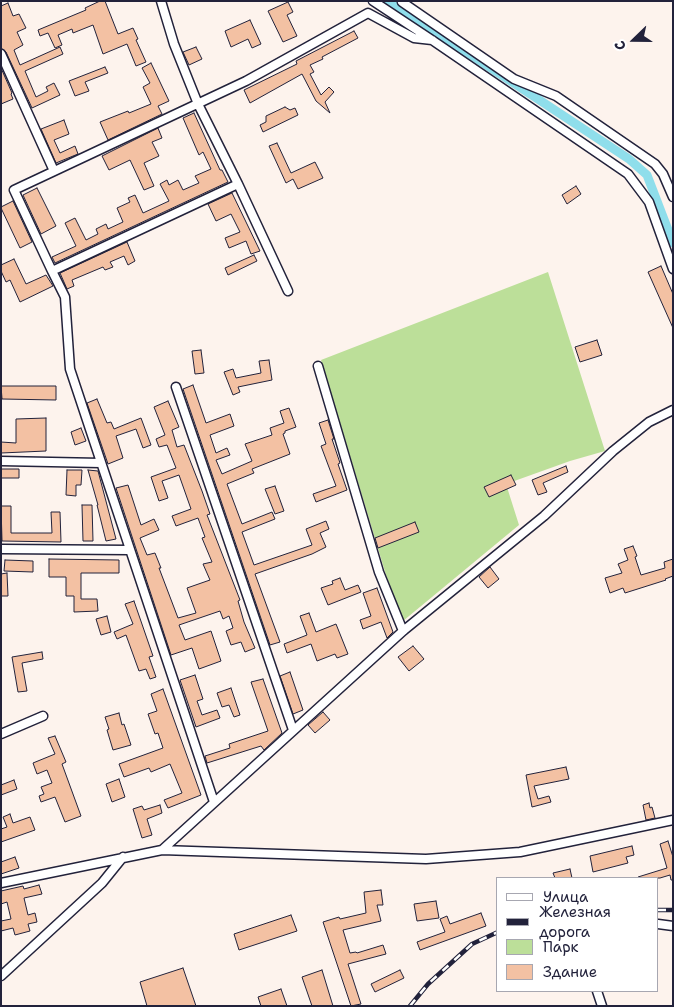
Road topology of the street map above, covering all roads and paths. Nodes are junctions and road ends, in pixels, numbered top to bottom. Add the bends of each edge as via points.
1 (161, 1) edge
2 (373, 1) edge
3 (402, 2) edge
4 (432, 40) junction
5 (1, 54) edge
6 (198, 104) junction
7 (54, 171) junction
8 (238, 184) junction
9 (673, 197) edge
10 (673, 268) edge
11 (52, 271) junction
12 (288, 291) dead end
13 (318, 366) dead end
14 (176, 388) dead end
15 (673, 410) edge
16 (1, 461) edge
17 (101, 463) junction
18 (1, 549) edge
19 (130, 550) junction
20 (403, 631) junction
21 (43, 716) dead end
22 (293, 730) junction
23 (1, 734) edge
24 (214, 802) junction
25 (673, 820) edge
26 (162, 850) junction
27 (123, 857) junction
28 (1, 883) edge
29 (659, 924) edge
30 (673, 926) edge
31 (1, 976) edge
32 (597, 992) edge
33 (602, 1006) edge

1 - 6 street
2 - 4 street
3 - 9 street via 514,79 556,96 655,164
4 - 6 street via 414,38 368,13
4 - 10 street via 628,174 649,202
5 - 7 street
6 - 7 street
6 - 8 street
7 - 11 street via 14,190
8 - 11 street
8 - 12 street
11 - 17 street via 65,297 70,369
13 - 20 street via 379,572
14 - 22 street
15 - 20 street via 649,422 613,451 544,516
16 - 17 street
17 - 19 street
18 - 19 street
19 - 24 street
20 - 22 street
21 - 23 street
22 - 24 street
24 - 26 street
25 - 26 street via 520,852 426,859
26 - 27 street
27 - 28 street
27 - 31 street via 102,883
29 - 30 street
32 - 33 street

